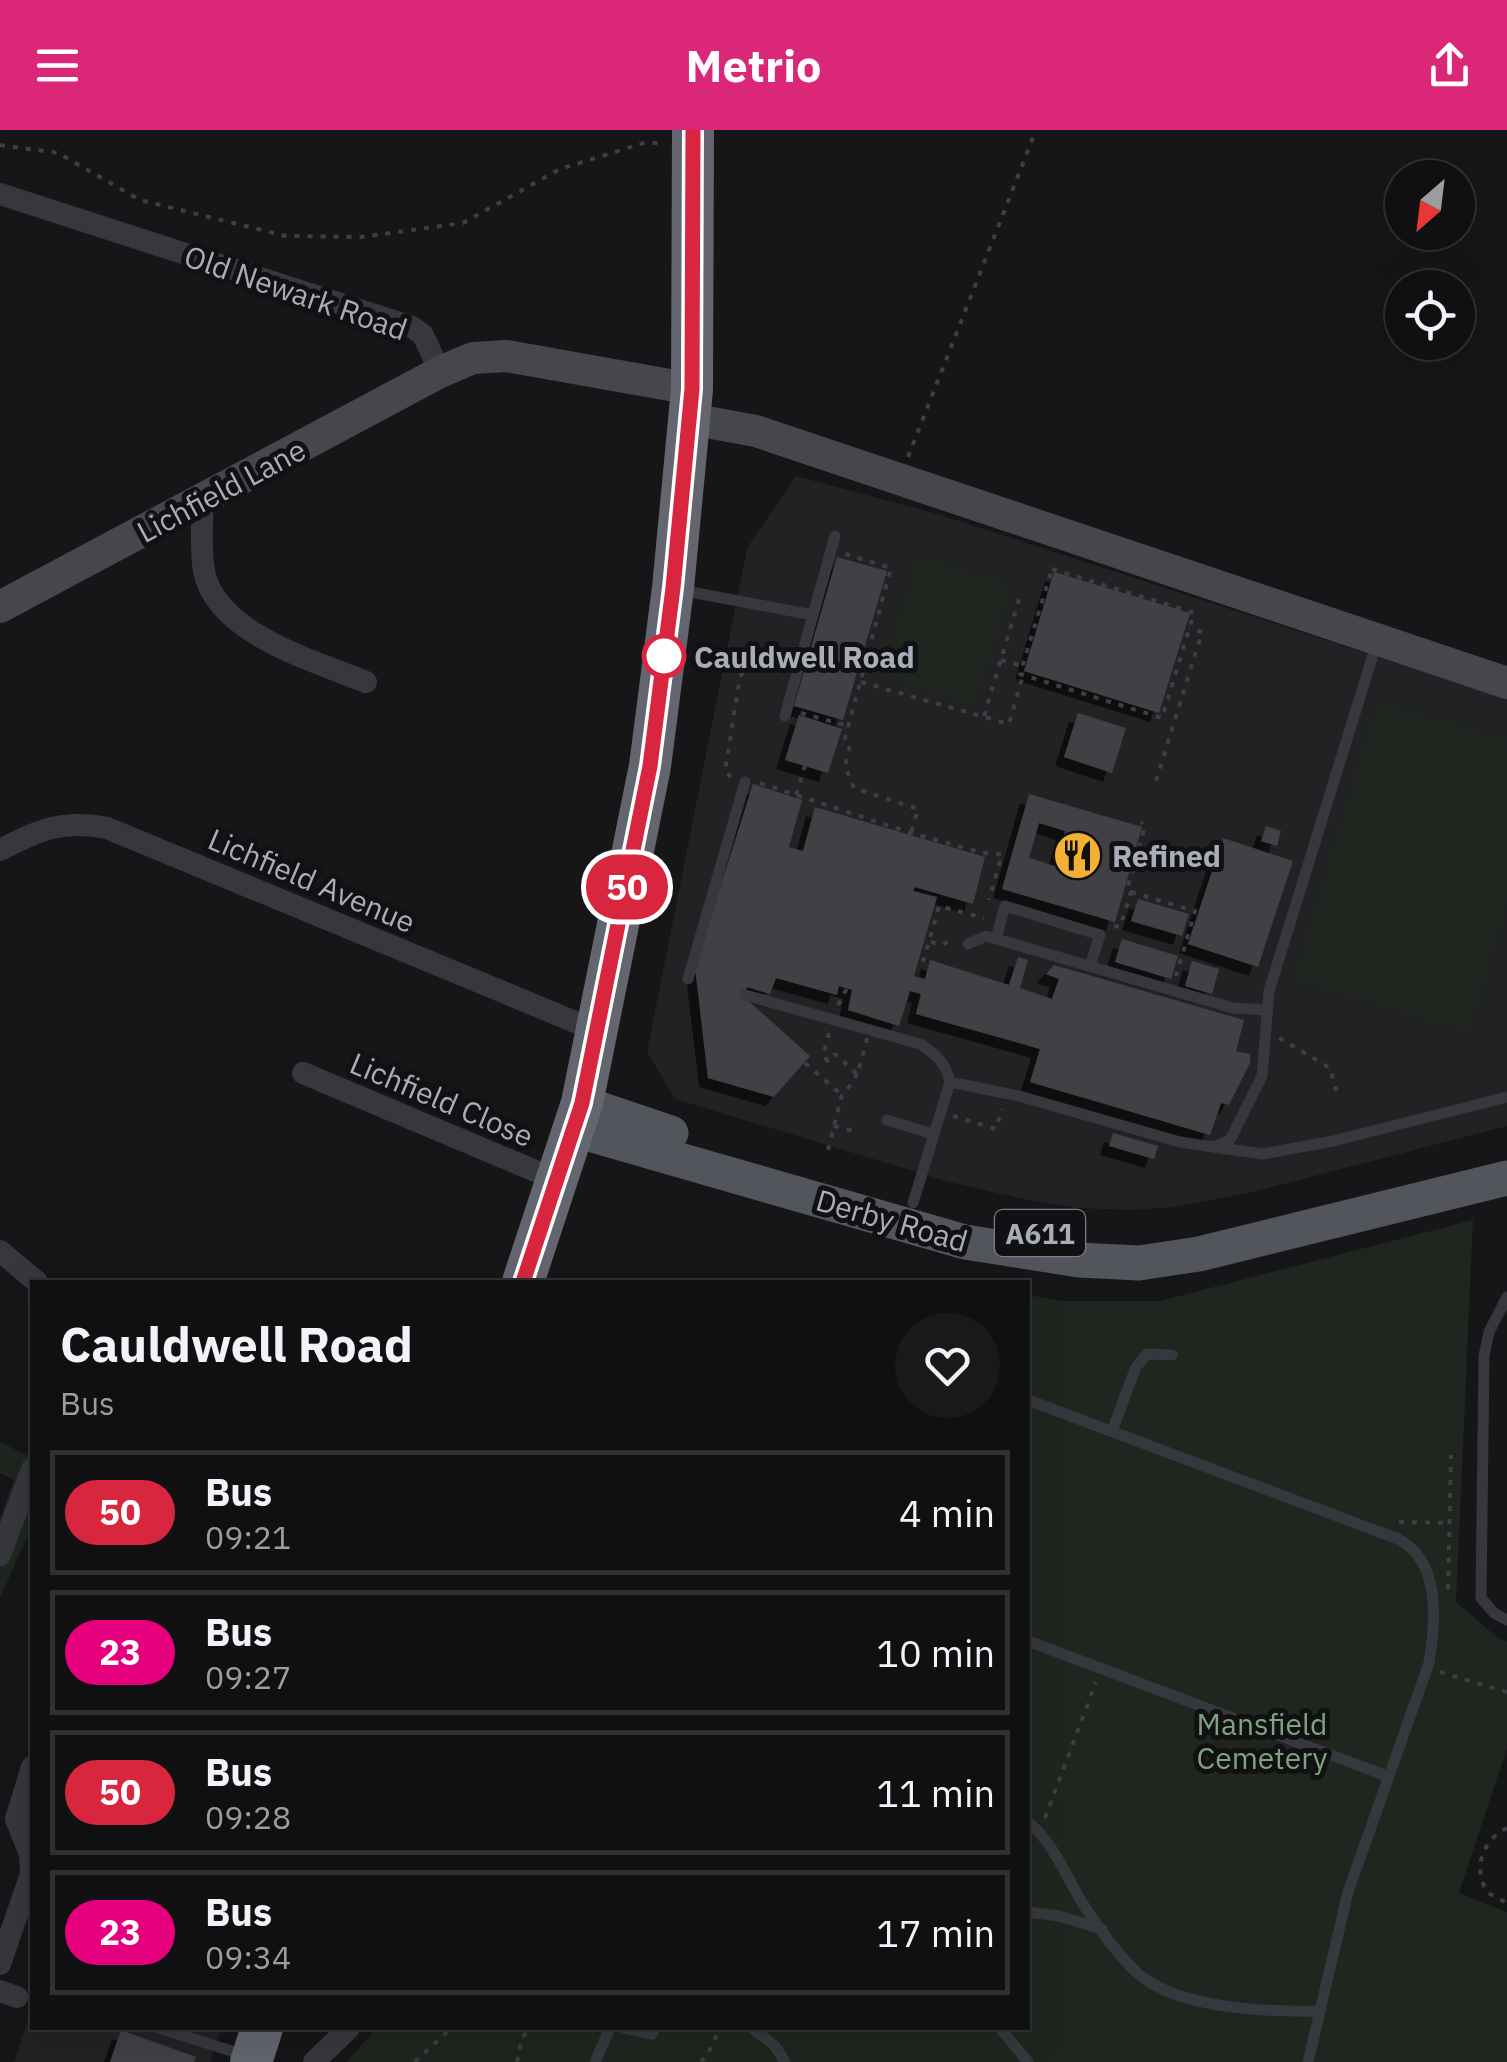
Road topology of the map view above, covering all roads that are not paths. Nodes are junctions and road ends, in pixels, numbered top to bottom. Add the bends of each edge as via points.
1 (693, 139) edge
2 (0, 194) edge
3 (440, 372) junction
4 (691, 404) junction
5 (202, 500) junction
6 (835, 536) dead end
7 (673, 588) junction
8 (0, 607) edge
9 (813, 615) junction
10 (1378, 638) junction
11 (366, 682) dead end
12 (1507, 683) edge
13 (786, 712) road end
14 (745, 782) road end
15 (0, 850) edge
16 (996, 938) junction
17 (968, 944) dead end
18 (1090, 966) junction
19 (688, 979) dead end
20 (745, 995) dead end
21 (1267, 1010) junction
22 (598, 1031) junction
23 (303, 1073) dead end
24 (950, 1082) junction
25 (1507, 1096) edge
26 (578, 1116) junction
27 (888, 1120) dead end
28 (933, 1134) junction
29 (1213, 1147) junction
30 (1507, 1156) edge
31 (1507, 1178) edge
32 (558, 1181) junction
33 (912, 1203) junction
34 (0, 1251) edge
35 (35, 1280) edge
36 (524, 1280) edge
37 (1507, 1297) edge
38 (1172, 1355) dead end
39 (1030, 1401) edge
40 (1112, 1432) junction
41 (30, 1474) edge
42 (0, 1555) edge
43 (1507, 1620) edge
44 (1030, 1642) edge
45 (30, 1771) edge
46 (1387, 1776) junction
47 (8, 1818) edge
48 (1030, 1824) edge
49 (30, 1854) edge
50 (30, 1877) edge
51 (1030, 1912) edge
52 (1102, 1929) junction
53 (0, 1964) edge
54 (1320, 2011) junction
55 (169, 2030) edge
56 (346, 2030) edge
57 (609, 2030) edge
58 (755, 2030) edge
59 (1002, 2030) edge
60 (255, 2049) edge
61 (314, 2062) edge
62 (595, 2062) edge
63 (786, 2062) edge
64 (1028, 2062) edge
65 (1308, 2062) edge

1 - 4 highway
2 - 3 street, Old Newark Road via 412,327 423,335
3 - 4 street via 473,358 508,356
3 - 5 street, Lichfield Lane
4 - 7 highway
4 - 10 street
5 - 8 street, Lichfield Lane
5 - 11 street via 204,573 221,609 266,640
6 - 9 lane
7 - 9 lane
7 - 22 highway via 650,766
9 - 13 lane
10 - 12 street
10 - 21 lane
14 - 19 lane
15 - 22 street, Lichfield Avenue via 45,828 107,828
16 - 17 lane
16 - 18 lane
16 - 18 lane via 1005,906 1100,935
18 - 21 lane via 1233,1008
20 - 24 lane via 920,1044 947,1067
21 - 29 lane via 1262,1076 1230,1140
22 - 26 highway
23 - 32 street, Lichfield Close
24 - 28 lane
24 - 29 lane
25 - 29 lane via 1263,1154
26 - 31 main road, Derby Road / A611 via 964,1242 1079,1260 1139,1263 1199,1254
26 - 32 highway
26 - 33 main road, Derby Road / A611 via 652,1128
27 - 28 lane
28 - 33 lane
30 - 33 main road, Derby Road / A611 via 1174,1237 1060,1237
32 - 36 highway
34 - 35 street
37 - 43 lane via 1484,1356 1481,1598
38 - 40 lane via 1147,1354 1136,1367
39 - 40 lane
40 - 46 lane via 1412,1546 1428,1569 1432,1648
41 - 42 street
44 - 46 lane
45 - 47 street
46 - 54 lane via 1348,1892
47 - 49 street
48 - 52 lane
50 - 53 street
51 - 52 lane
52 - 54 lane via 1137,1972 1174,1994 1232,2006
54 - 65 lane
55 - 60 lane
56 - 61 street
57 - 62 lane
58 - 63 lane
59 - 64 lane

